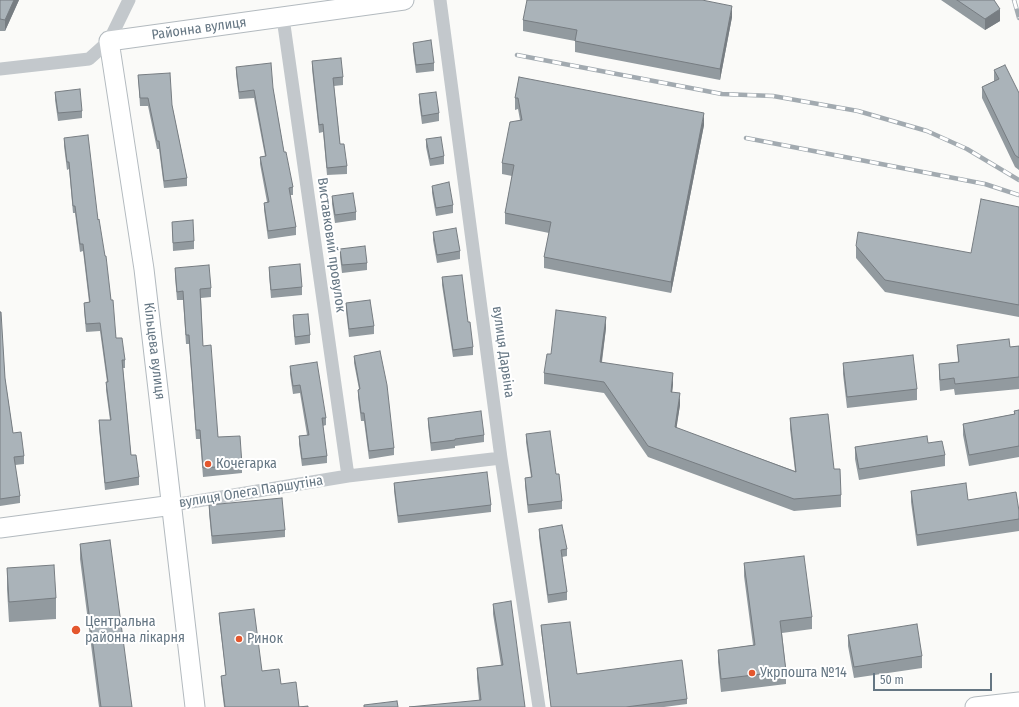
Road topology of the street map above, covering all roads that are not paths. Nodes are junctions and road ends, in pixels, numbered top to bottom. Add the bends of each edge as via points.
1 (129, 0) edge
2 (404, 0) edge
3 (440, 0) edge
4 (283, 18) junction
5 (110, 41) junction
6 (0, 69) edge
7 (502, 458) junction
8 (348, 476) junction
9 (173, 504) junction
10 (0, 528) edge
11 (1019, 702) edge
12 (195, 707) edge
13 (539, 707) edge
14 (975, 707) edge

1 - 5 street
2 - 4 street, Районна вулиця
3 - 7 street, вулиця Дарвіна
4 - 5 street, Районна вулиця
4 - 8 street, Виставковий провулок
5 - 6 street via 89,59
5 - 9 street, Кільцева вулиця via 144,269
7 - 8 street, вулиця Олега Паршутіна
7 - 13 street, вулиця Дарвіна
8 - 9 street, вулиця Олега Паршутіна
9 - 10 street, вулиця Олега Паршутіна
9 - 12 street, Кільцева вулиця
11 - 14 street

